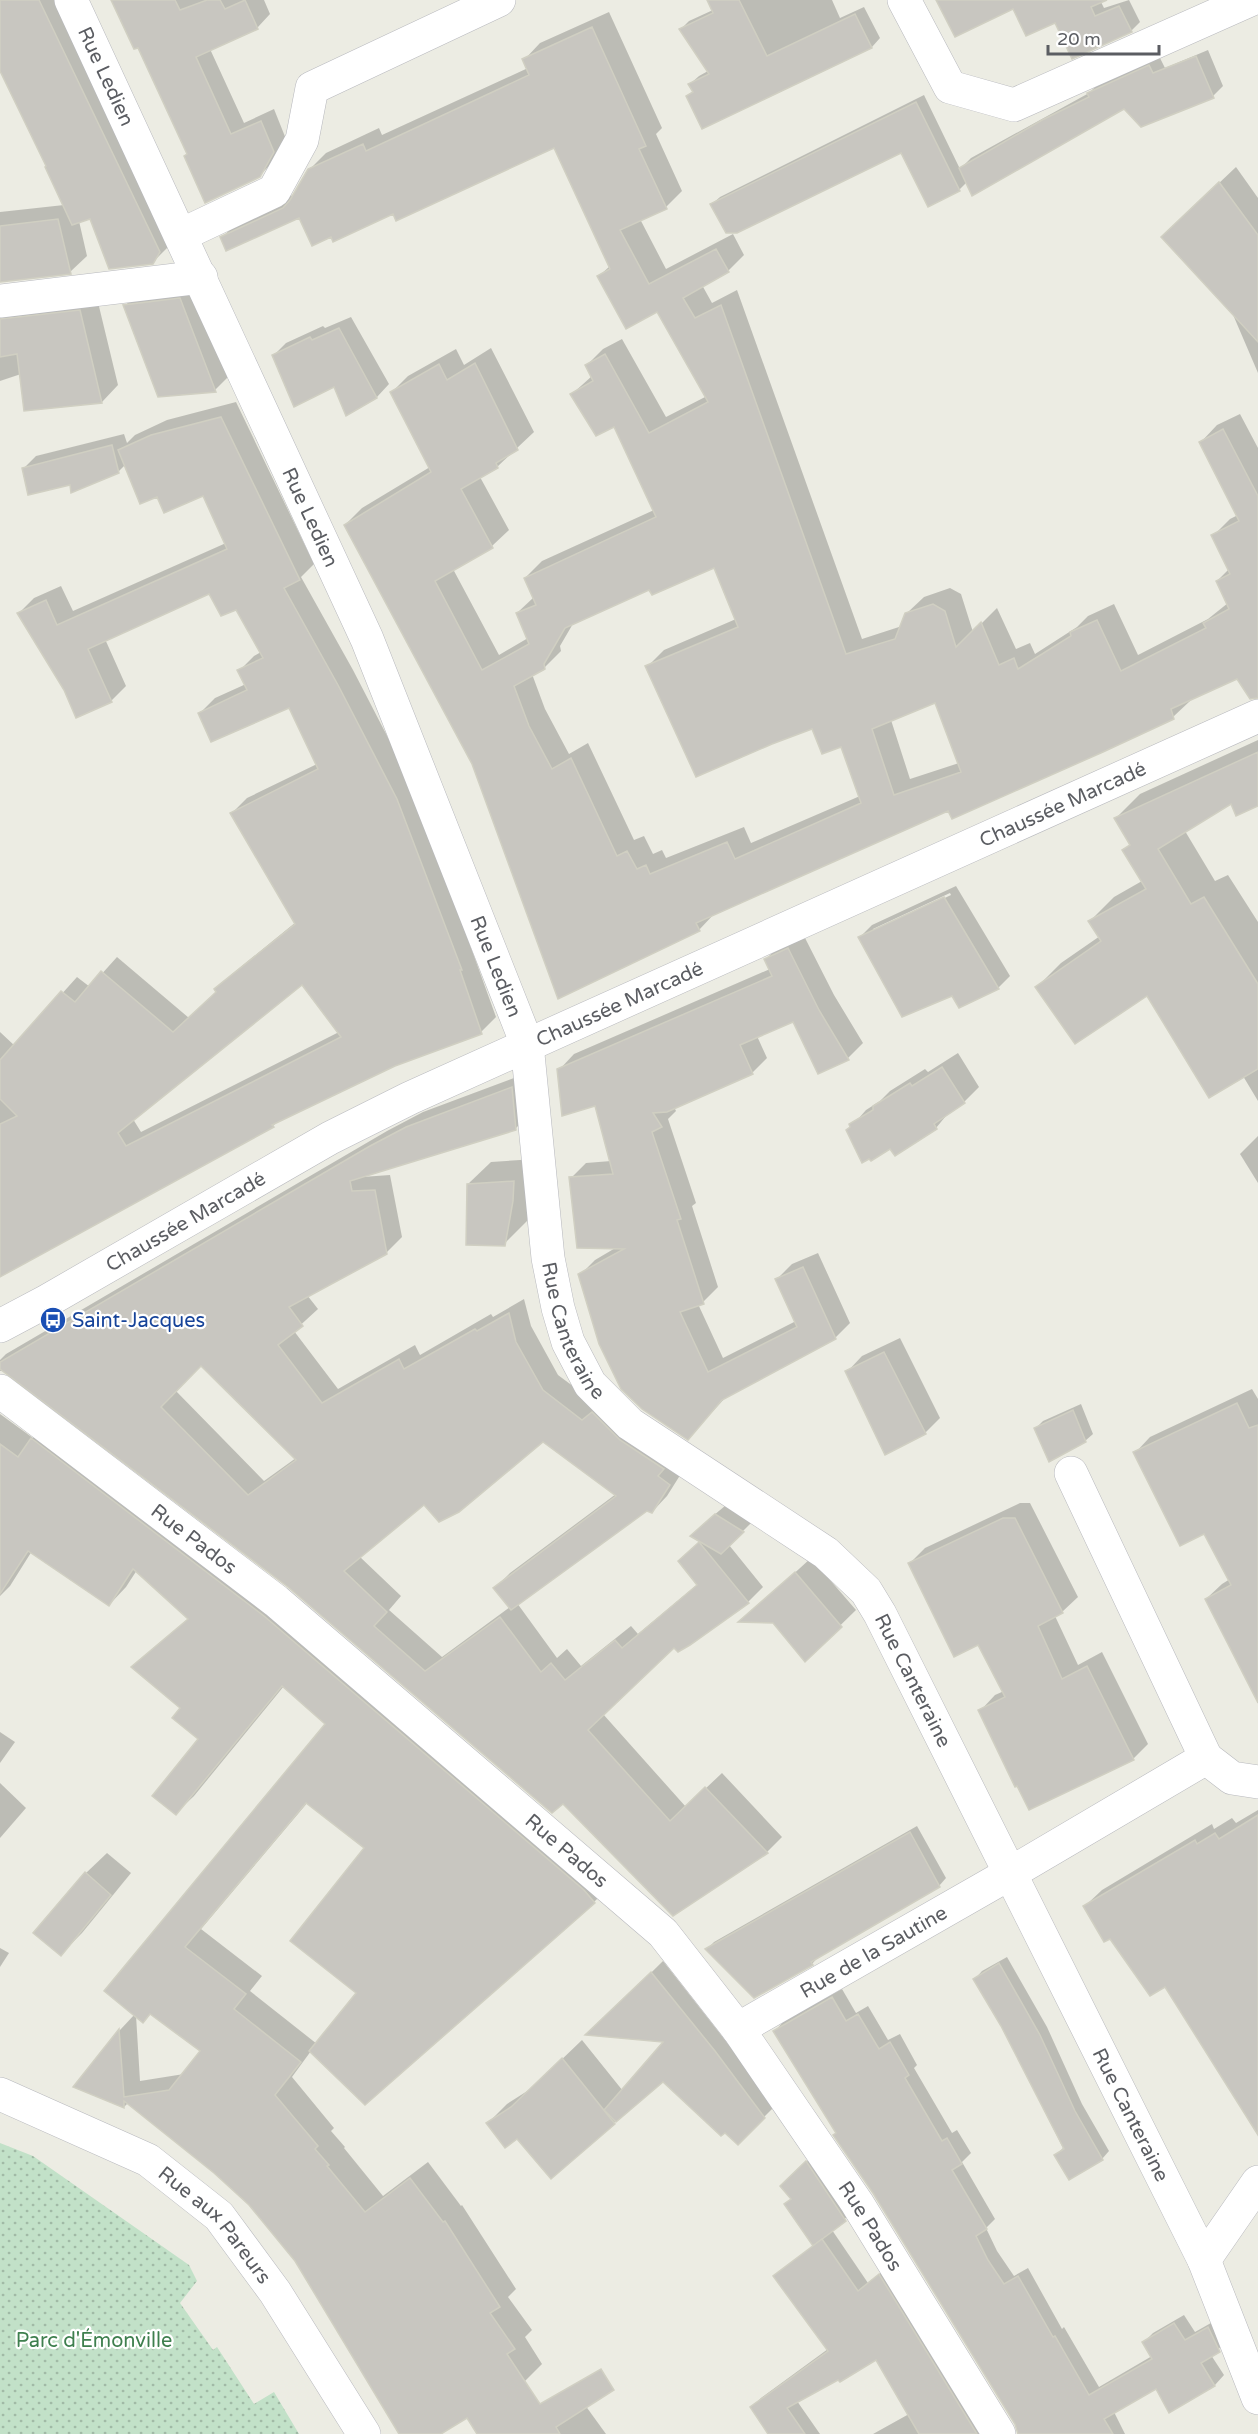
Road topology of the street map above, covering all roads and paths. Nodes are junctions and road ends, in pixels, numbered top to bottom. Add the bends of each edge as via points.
1 (71, 0) edge
2 (500, 0) edge
3 (904, 0) edge
4 (1250, 0) edge
5 (181, 235) junction
6 (201, 277) junction
7 (0, 301) edge
8 (1258, 716) edge
9 (527, 1044) junction
10 (0, 1326) edge
11 (0, 1391) edge
12 (1071, 1473) dead end
13 (1206, 1758) junction
14 (1258, 1782) edge
15 (1010, 1874) junction
16 (738, 2030) junction
17 (0, 2094) edge
18 (1258, 2182) edge
19 (1204, 2260) junction
20 (1258, 2398) edge
21 (364, 2434) edge
22 (999, 2434) edge

1 - 5 street, Rue Ledien
2 - 5 street via 312,88 302,140 274,191
3 - 4 street via 950,87 1014,105
5 - 6 street, Rue Ledien
6 - 7 street
6 - 9 street, Rue Ledien via 367,639
8 - 9 street, Chaussée Marcadé
9 - 10 street, Chaussée Marcadé via 330,1138
9 - 15 street, Rue Canteraine via 548,1258 568,1342 590,1384 630,1424 826,1553 866,1591
11 - 16 street, Rue Pados via 276,1601 663,1934
12 - 13 street
13 - 14 street via 1233,1778
13 - 15 street, Rue de la Sautine
15 - 16 street, Rue de la Sautine
15 - 19 street, Rue Canteraine
16 - 22 street, Rue Pados via 857,2203
17 - 21 street, Rue aux Pareurs via 148,2160 219,2216 275,2292
18 - 19 street
19 - 20 street, Rue Canteraine

